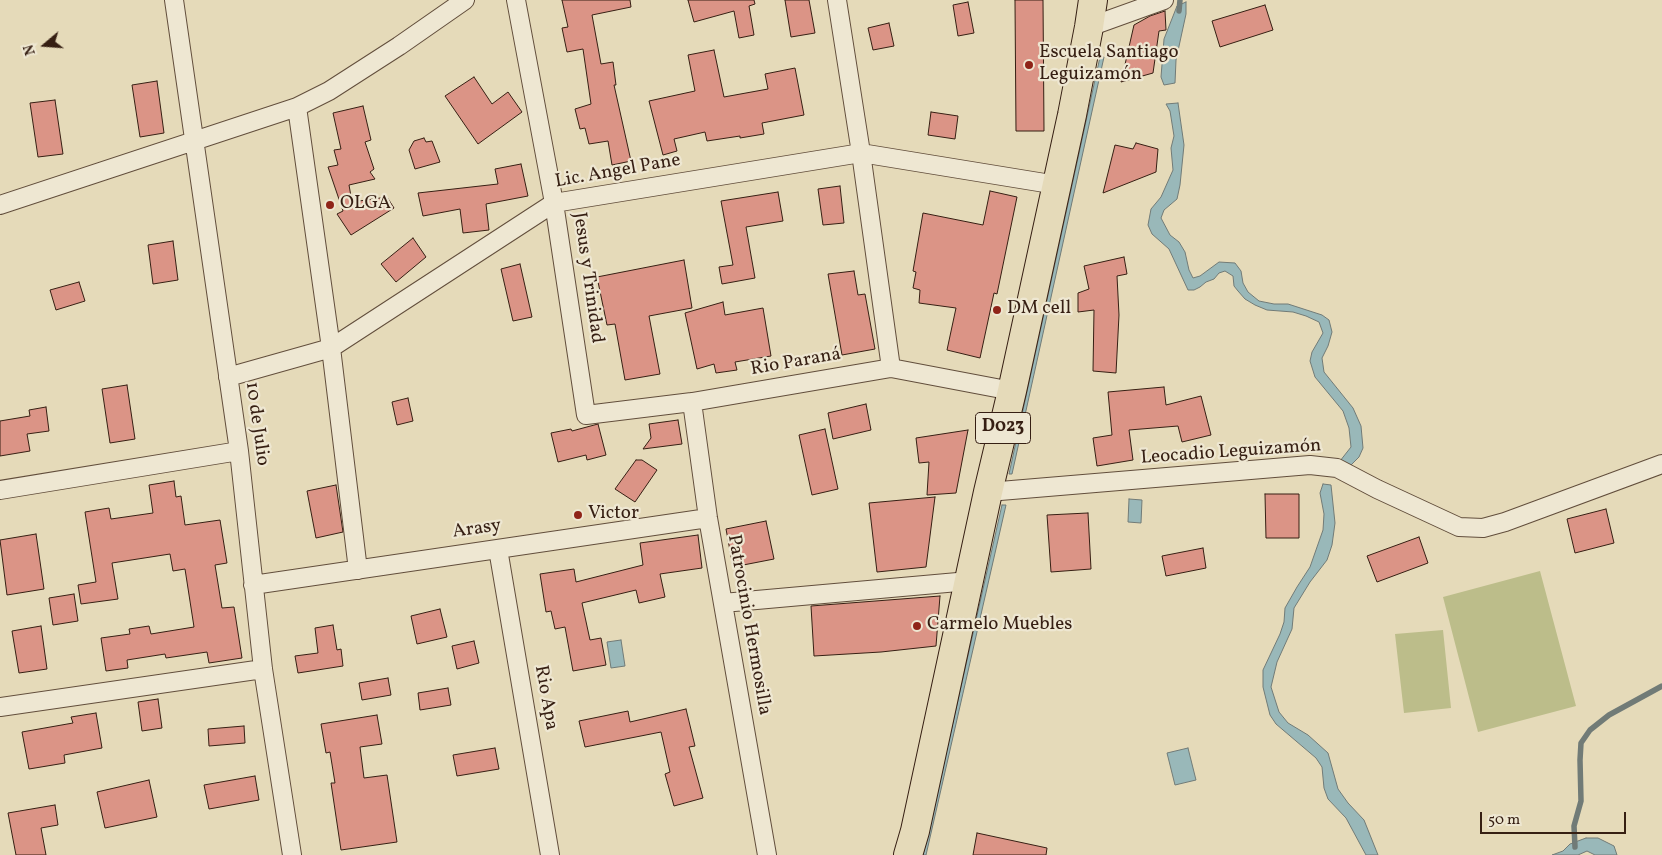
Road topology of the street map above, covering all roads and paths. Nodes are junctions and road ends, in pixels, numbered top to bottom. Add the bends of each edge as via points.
1 (174, 0) edge
2 (464, 0) edge
3 (516, 0) edge
4 (836, 0) edge
5 (1093, 0) edge
6 (1159, 2) edge
7 (1089, 27) junction
8 (297, 107) junction
9 (194, 141) junction
10 (861, 153) junction
11 (1057, 185) junction
12 (554, 203) junction
13 (0, 204) edge
14 (331, 348) junction
15 (891, 368) junction
16 (228, 377) junction
17 (1012, 391) junction
18 (692, 402) junction
19 (586, 415) joint
20 (239, 450) junction
21 (1662, 464) edge
22 (0, 490) edge
23 (988, 492) junction
24 (708, 518) junction
25 (498, 549) junction
26 (358, 570) junction
27 (969, 581) junction
28 (252, 585) junction
29 (723, 603) junction
30 (262, 669) junction
31 (0, 707) edge
32 (292, 855) edge
33 (550, 855) edge
34 (767, 855) edge
35 (908, 855) edge

1 - 9 street, 10 de Julio
2 - 8 street via 329,91
3 - 12 street, Jesus y Trinidad
4 - 10 street
5 - 7 main road, D023
6 - 7 street
7 - 11 main road, D023
8 - 9 street
8 - 14 street
9 - 13 street
9 - 16 street, 10 de Julio
10 - 11 street, Lic. Angel Pane
10 - 12 street, Lic. Angel Pane
10 - 15 street
11 - 17 main road, D023
12 - 14 street, Lic. Angel Pane
12 - 19 street, Jesus y Trinidad
14 - 16 street, Lic. Angel Pane
14 - 26 street
15 - 17 street, Rio Paraná
15 - 18 street, Rio Paraná
16 - 20 street, 10 de Julio
17 - 23 main road, D023
18 - 19 street, Rio Paraná
18 - 24 street, Patrocinio Hermosilla
20 - 22 street
20 - 28 street, 10 de Julio
21 - 23 street, Leocadio Leguizamón via 1483,528 1459,527 1337,468 1310,465
23 - 27 main road, D023
24 - 25 street, Arasy
24 - 29 street, Patrocinio Hermosilla
25 - 26 street, Arasy
25 - 33 street, Rio Apa
26 - 28 street, Arasy
27 - 29 street
27 - 35 main road, D023
28 - 30 street, 10 de Julio
29 - 34 street, Patrocinio Hermosilla
30 - 31 street
30 - 32 street, 10 de Julio

